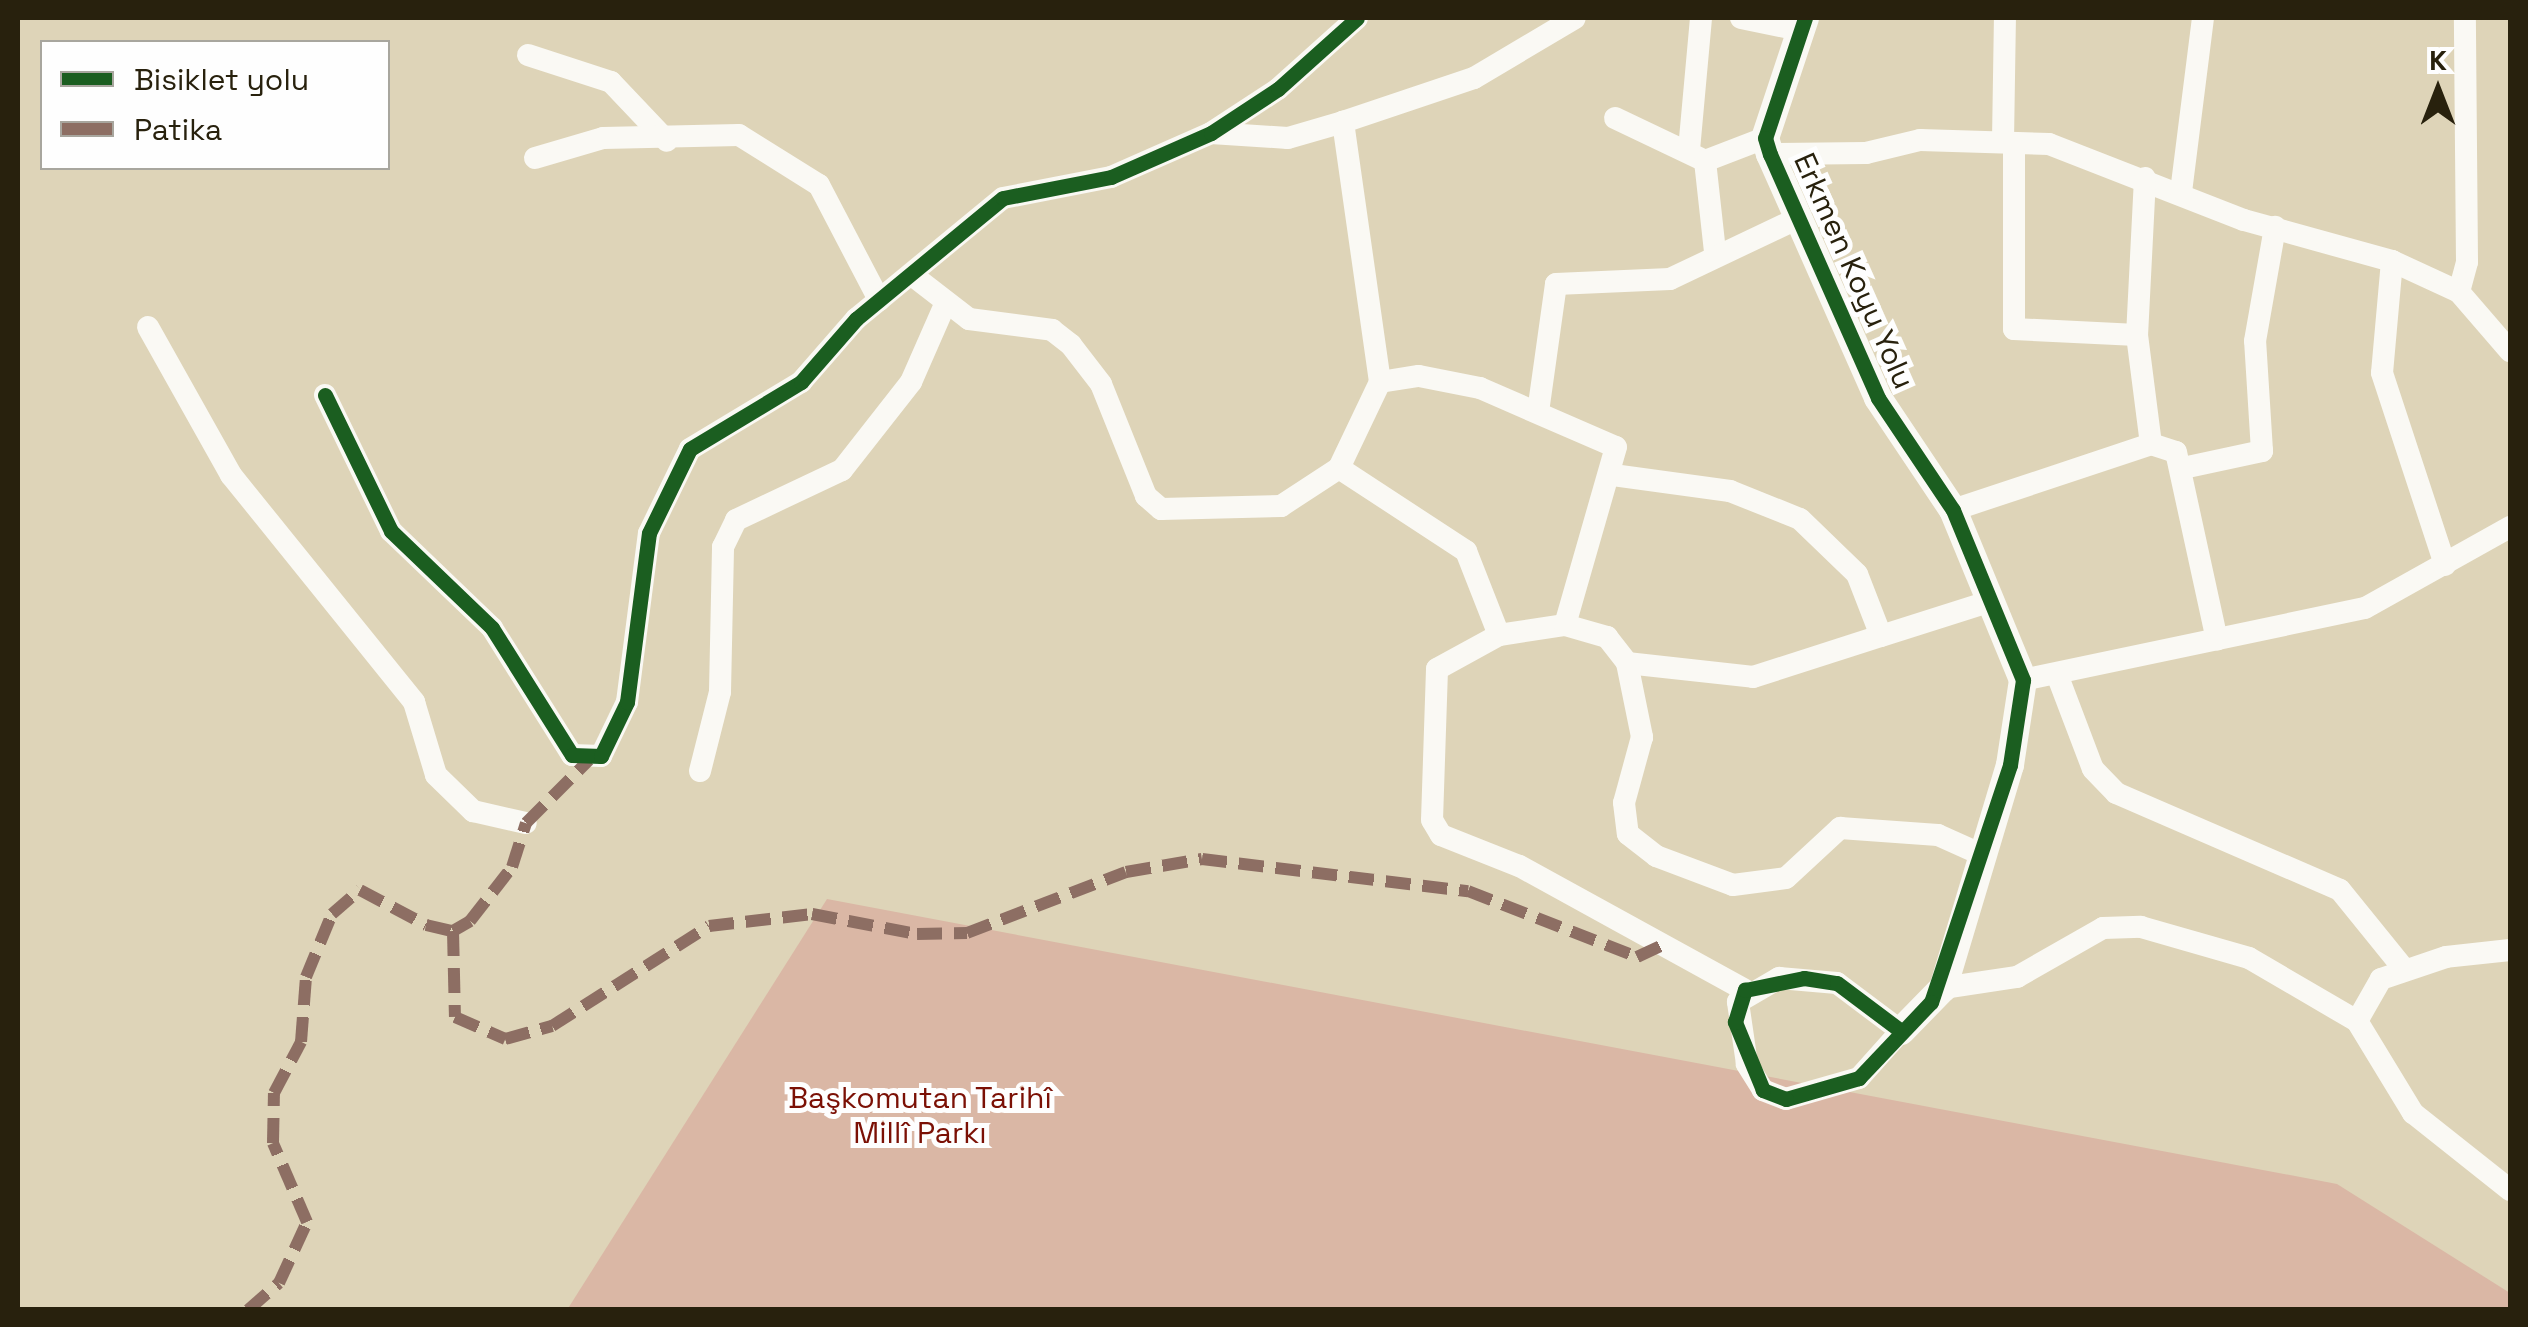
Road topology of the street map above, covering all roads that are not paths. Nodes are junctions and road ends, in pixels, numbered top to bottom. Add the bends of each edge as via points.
1 (1357, 18) edge
2 (1575, 18) edge
3 (1701, 18) edge
4 (1741, 18) edge
5 (2005, 18) edge
6 (2203, 18) edge
7 (2465, 18) edge
8 (1803, 24) edge
9 (528, 55) dead end
10 (1616, 118) dead end
11 (1344, 122) junction
12 (1211, 133) junction
13 (667, 141) junction
14 (2008, 142) junction
15 (1767, 146) junction
16 (1698, 156) junction
17 (535, 158) dead end
18 (2145, 178) junction
19 (2181, 192) junction
20 (1794, 220) junction
21 (2275, 228) junction
22 (1716, 252) junction
23 (2392, 261) junction
24 (912, 275) junction
25 (2459, 292) junction
26 (879, 300) junction
27 (944, 307) junction
28 (148, 327) dead end
29 (2137, 335) junction
30 (2510, 351) edge
31 (1380, 382) junction
32 (325, 395) dead end
33 (1538, 412) junction
34 (2151, 444) junction
35 (1339, 468) junction
36 (2183, 468) junction
37 (1613, 475) junction
38 (1953, 510) junction
39 (2510, 527) edge
40 (2445, 565) junction
41 (1985, 604) junction
42 (1565, 625) junction
43 (1499, 635) junction
44 (1881, 636) junction
45 (2218, 640) junction
46 (1626, 663) junction
47 (2058, 677) junction
48 (2022, 680) junction
49 (700, 772) dead end
50 (526, 823) dead end
51 (1978, 854) junction
52 (2510, 950) edge
53 (2404, 970) junction
54 (1943, 988) junction
55 (1745, 990) junction
56 (2357, 1020) junction
57 (1902, 1031) junction
58 (2510, 1190) edge

1 - 12 street via 1278,89
2 - 11 street via 1474,78
3 - 16 street
4 - 8 street
5 - 14 street
6 - 19 street
7 - 25 street via 2467,262
8 - 15 street, Erkmen Koyu Yolu
9 - 13 street via 611,82
10 - 16 street
11 - 12 street via 1288,138
11 - 31 street
12 - 24 street via 1111,176 1003,198
13 - 17 street via 603,138
13 - 26 street via 739,135 819,185
14 - 15 street
14 - 18 street via 2049,144
14 - 29 street via 2014,329
15 - 16 street
15 - 20 street, Erkmen Koyu Yolu
16 - 22 street
18 - 19 street
18 - 29 street
19 - 21 street
20 - 22 street
20 - 38 street, Erkmen Koyu Yolu via 1878,398
21 - 23 street
21 - 36 street via 2255,341 2262,451
22 - 33 street via 1670,279 1556,284
23 - 25 street
23 - 40 street via 2382,373
24 - 26 street
24 - 27 street
25 - 30 street
26 - 32 street via 832,356 690,449 676,468 640,569 620,728 589,760 558,738 458,588 391,531
27 - 35 street via 1052,330 1072,345 1102,384 1146,496 1160,508 1281,506
27 - 49 street via 911,382 842,470 736,520 723,547 720,692
28 - 50 street via 232,474 414,702 436,775 473,811
29 - 34 street
31 - 33 street via 1419,376
31 - 35 street
33 - 37 street via 1616,446
34 - 36 street via 2176,452
34 - 38 street
35 - 43 street via 1466,551
36 - 45 street
37 - 42 street
37 - 44 street via 1730,491 1800,519 1857,574
38 - 41 street, Erkmen Koyu Yolu
39 - 40 street
40 - 45 street via 2364,608
41 - 44 street
41 - 48 street, Erkmen Koyu Yolu
42 - 43 street
42 - 46 street via 1607,637
43 - 55 street via 1432,680 1432,820 1441,836 1519,866
44 - 46 street via 1753,677
45 - 47 street
46 - 51 street via 1642,737 1624,803 1628,834 1656,856 1755,888 1786,878 1840,828 1938,835
47 - 48 street
47 - 53 street via 2094,769 2116,793 2340,890
48 - 51 street via 2010,764
51 - 54 street
52 - 53 street
53 - 56 street via 2372,986
54 - 56 street via 2017,977 2103,928 2140,927 2249,958
54 - 57 street
55 - 57 street via 1780,978 1837,983
55 - 57 street via 1736,1022 1748,1064 1764,1090 1786,1099 1859,1078
56 - 58 street via 2413,1113

